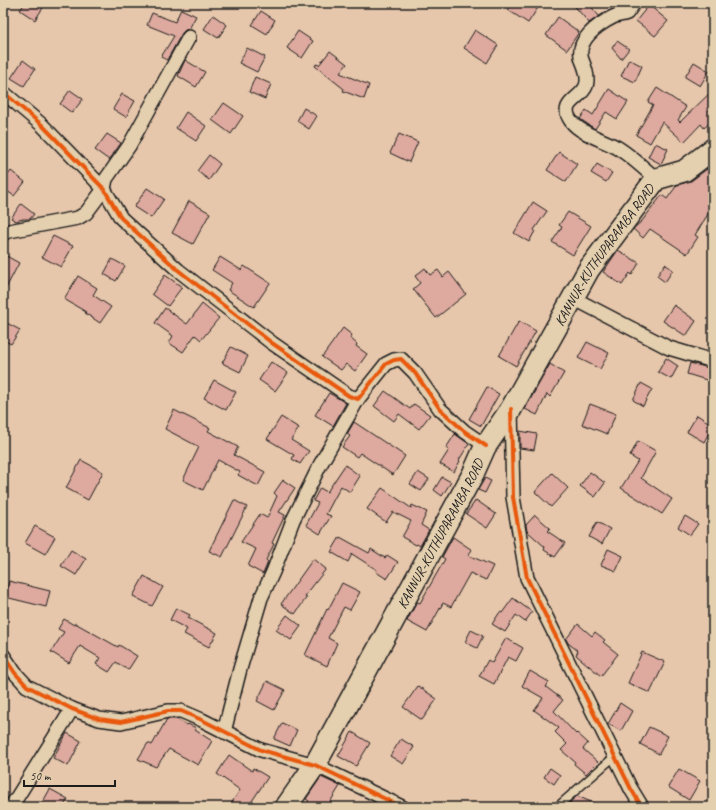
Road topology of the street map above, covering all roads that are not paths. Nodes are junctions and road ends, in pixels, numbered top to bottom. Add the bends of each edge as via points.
1 (634, 3) edge
2 (189, 37) dead end
3 (3, 92) edge
4 (713, 149) edge
5 (656, 179) junction
6 (104, 189) junction
7 (3, 233) edge
8 (573, 298) junction
9 (713, 361) edge
10 (358, 399) junction
11 (511, 409) junction
12 (486, 446) junction
13 (3, 655) edge
14 (72, 709) junction
15 (224, 732) junction
16 (615, 756) junction
17 (315, 765) junction
18 (11, 807) edge
19 (286, 807) edge
20 (402, 807) edge
21 (557, 807) edge
22 (642, 807) edge

1 - 5 street via 627,13 614,16 600,25 581,44 586,87 571,102 567,113 571,121 587,134 618,148
2 - 6 street via 129,146 106,179
3 - 6 street via 42,125
4 - 5 main road, KANNUR-KUTHUPARAMBA ROAD via 684,171
5 - 8 main road, KANNUR-KUTHUPARAMBA ROAD via 589,269
6 - 7 street via 86,213 78,218
6 - 10 street via 121,218 178,270 272,343 349,396
8 - 9 street via 669,348
8 - 11 main road, KANNUR-KUTHUPARAMBA ROAD
10 - 12 street via 386,364 401,359 415,373 440,409
10 - 15 street via 320,465 290,526 261,598
11 - 12 main road, KANNUR-KUTHUPARAMBA ROAD
11 - 16 street via 512,497 526,578
12 - 17 main road, KANNUR-KUTHUPARAMBA ROAD via 474,474
13 - 14 street via 27,686
14 - 15 street via 100,719 121,722 168,711 180,711
14 - 18 street
15 - 17 street via 261,750
16 - 21 lane
16 - 22 street
17 - 19 main road, KANNUR-KUTHUPARAMBA ROAD
17 - 20 street

